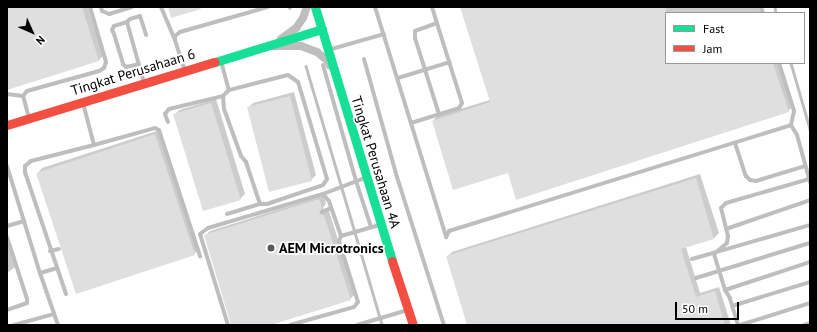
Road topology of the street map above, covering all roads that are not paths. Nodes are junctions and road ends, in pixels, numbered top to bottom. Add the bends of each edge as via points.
1 (90, 7) edge
2 (101, 7) edge
3 (132, 7) edge
4 (161, 7) edge
5 (268, 7) edge
6 (307, 7) edge
7 (315, 7) edge
8 (375, 7) edge
9 (432, 7) edge
10 (127, 22) junction
11 (437, 23) junction
12 (322, 30) junction
13 (384, 34) junction
14 (146, 35) dead end
15 (175, 40) junction
16 (268, 46) junction
17 (328, 50) junction
18 (364, 59) dead end
19 (220, 60) junction
20 (450, 62) junction
21 (139, 64) junction
22 (779, 64) edge
23 (323, 65) dead end
24 (426, 69) junction
25 (186, 71) junction
26 (398, 78) junction
27 (334, 80) junction
28 (144, 84) junction
29 (229, 90) junction
30 (7, 94) edge
31 (24, 96) junction
32 (223, 96) junction
33 (83, 102) junction
34 (439, 114) junction
35 (29, 118) junction
36 (168, 122) dead end
37 (411, 123) junction
38 (7, 125) edge
39 (791, 125) junction
40 (735, 143) junction
41 (94, 145) junction
42 (360, 159) junction
43 (350, 162) junction
44 (7, 166) edge
45 (806, 166) junction
46 (366, 178) junction
47 (356, 181) junction
48 (810, 181) edge
49 (323, 194) junction
50 (810, 200) edge
51 (260, 204) junction
52 (331, 208) junction
53 (322, 212) dead end
54 (227, 214) dead end
55 (24, 222) junction
56 (810, 225) edge
57 (7, 226) edge
58 (375, 226) junction
59 (726, 229) junction
60 (341, 236) junction
61 (7, 237) edge
62 (810, 243) edge
63 (59, 249) dead end
64 (50, 251) junction
65 (714, 254) junction
66 (200, 256) dead end
67 (692, 259) dead end
68 (810, 262) edge
69 (57, 268) junction
70 (720, 272) junction
71 (40, 273) junction
72 (696, 278) dead end
73 (810, 282) edge
74 (725, 290) junction
75 (66, 294) dead end
76 (810, 303) edge
77 (732, 306) junction
78 (7, 310) edge
79 (408, 310) junction
80 (54, 314) junction
81 (810, 323) edge
82 (14, 325) edge
83 (58, 325) edge
84 (228, 325) edge
85 (290, 325) edge
86 (358, 325) edge
87 (413, 325) edge
88 (444, 325) edge
89 (739, 325) edge
90 (804, 325) edge

1 - 31 lane via 106,62 104,68 27,92
2 - 3 lane via 102,11 109,14
4 - 15 lane
5 - 15 lane via 180,32 175,36
6 - 16 street, Tingkat Perusahaan 6 via 296,28
7 - 12 street, Tingkat Perusahaan 4A
8 - 13 lane
9 - 11 lane
10 - 14 lane via 140,16
10 - 21 lane
10 - 21 lane via 114,26 112,30 123,64 126,67
11 - 20 lane
11 - 24 lane via 414,32
12 - 16 street, Tingkat Perusahaan 6
12 - 17 street, Tingkat Perusahaan 4A
13 - 17 lane
13 - 26 lane
15 - 25 lane
16 - 19 street, Tingkat Perusahaan 6
16 - 27 street, Tingkat Perusahaan 6 via 301,46 316,52 328,61
17 - 27 street, Tingkat Perusahaan 4A
18 - 88 lane via 397,177
19 - 25 street, Tingkat Perusahaan 6
19 - 29 lane
20 - 24 lane
20 - 34 lane via 462,103 459,108
21 - 28 lane
22 - 39 lane via 794,111
23 - 27 lane
24 - 26 lane
24 - 34 lane
25 - 28 street, Tingkat Perusahaan 6
26 - 37 lane
27 - 42 street, Tingkat Perusahaan 4A
27 - 43 lane
28 - 33 street, Tingkat Perusahaan 6
29 - 32 lane
29 - 51 lane via 288,75 298,82 327,179 323,185 267,204
30 - 31 lane
31 - 35 lane
32 - 36 lane via 169,109 165,114
32 - 51 lane via 224,109
33 - 35 street, Tingkat Perusahaan 6
33 - 41 lane
34 - 37 lane
35 - 38 street, Tingkat Perusahaan 6
37 - 40 lane via 446,237 449,231
39 - 40 lane
39 - 45 lane via 797,135
40 - 45 lane via 746,176 750,180 756,181
41 - 64 lane via 31,161 25,166
41 - 66 lane via 155,128 159,130
42 - 43 lane
42 - 46 street, Tingkat Perusahaan 4A
43 - 47 lane
44 - 55 lane
45 - 48 lane
46 - 47 lane
46 - 58 street, Tingkat Perusahaan 4A
47 - 49 lane
47 - 58 lane
48 - 59 lane via 726,203 721,208
49 - 52 lane
49 - 84 lane via 208,228 200,234
50 - 59 lane
51 - 54 lane
52 - 53 lane
52 - 60 lane
55 - 57 lane
55 - 71 lane
56 - 65 lane
58 - 60 lane
58 - 79 street, Tingkat Perusahaan 4A
59 - 65 lane via 727,243
60 - 85 lane via 339,242 358,302 354,307
61 - 78 lane via 27,303
62 - 70 lane
63 - 64 lane
64 - 69 lane
65 - 67 lane
65 - 70 lane
68 - 74 lane
69 - 71 lane
69 - 75 lane
70 - 72 lane
70 - 74 lane
71 - 80 lane
73 - 77 lane
74 - 77 lane
76 - 89 lane
77 - 89 lane
79 - 86 lane
79 - 87 street, Tingkat Perusahaan 4A
80 - 82 lane
80 - 83 lane
81 - 90 lane

